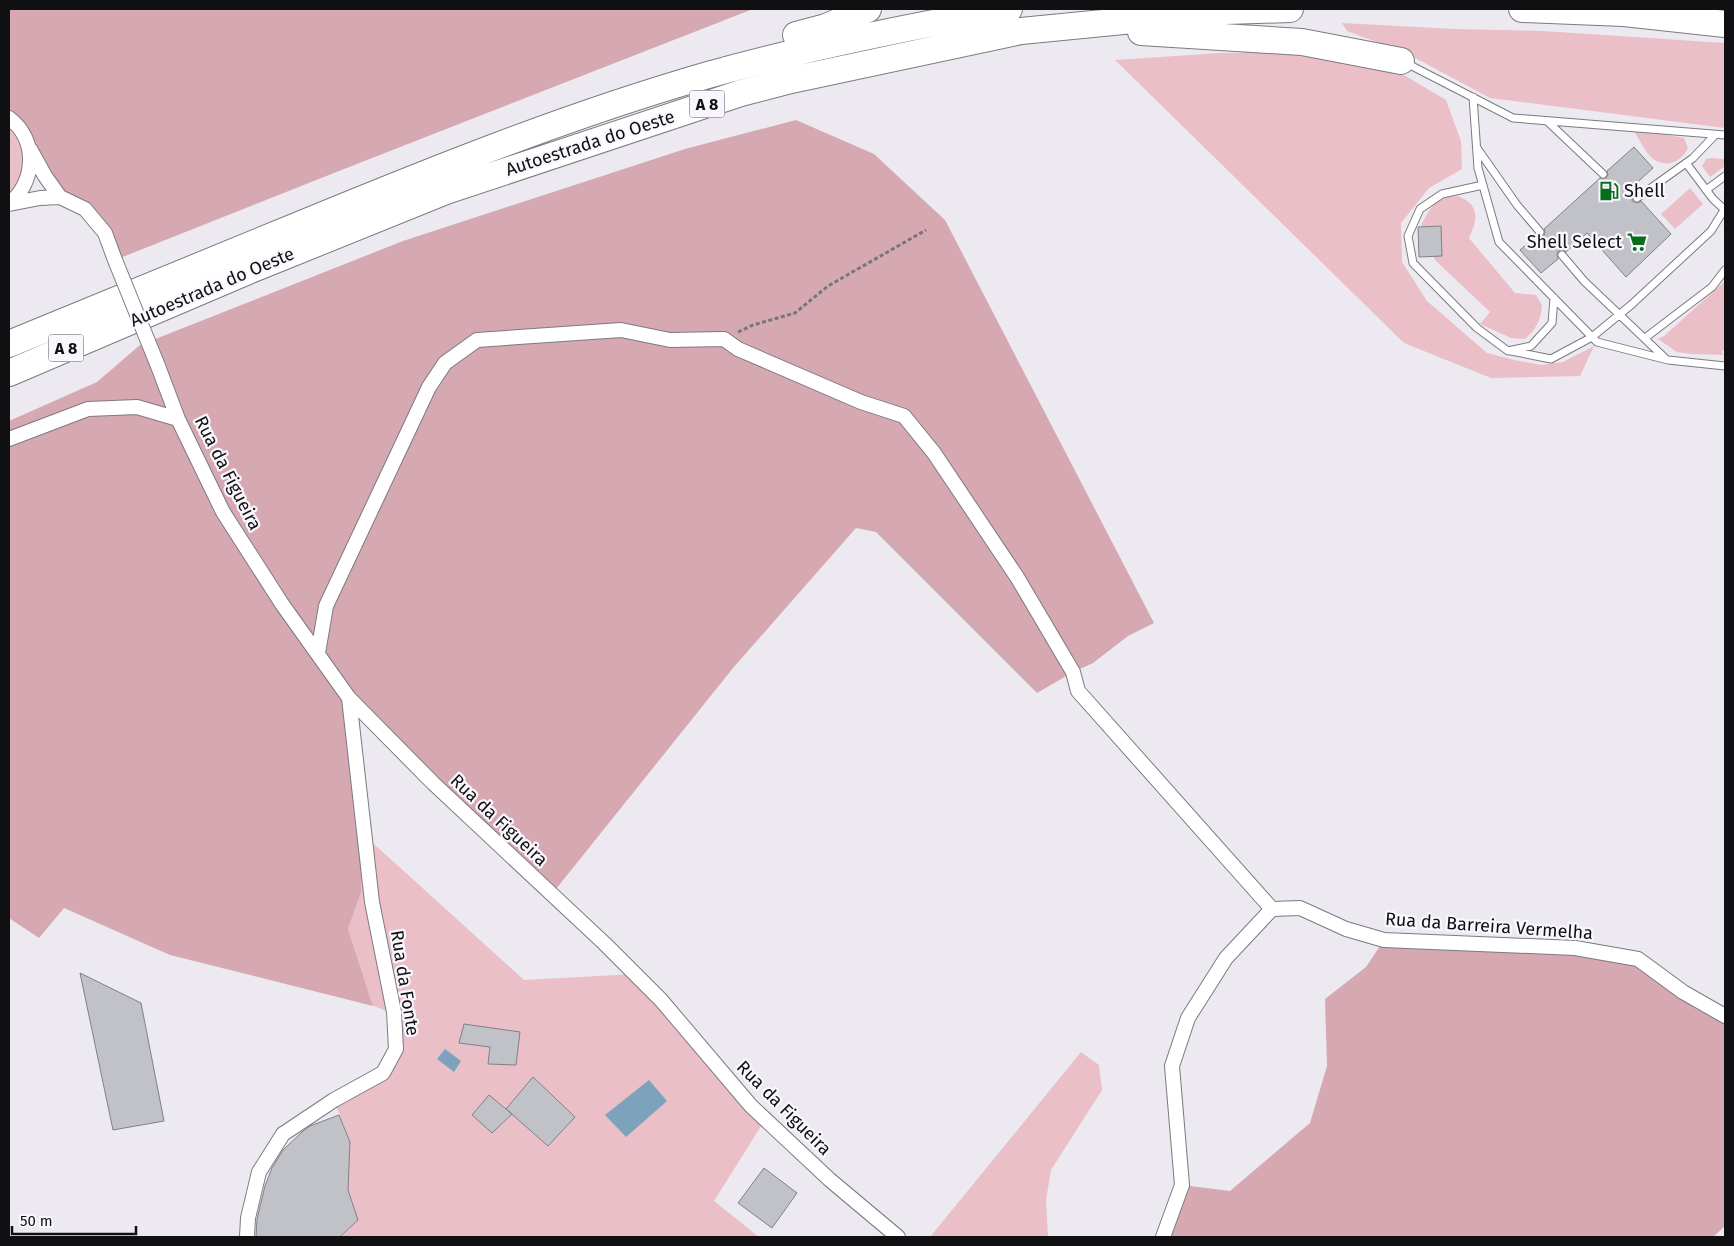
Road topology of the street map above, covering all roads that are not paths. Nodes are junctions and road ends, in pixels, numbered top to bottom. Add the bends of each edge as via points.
1 (868, 9) edge
2 (1009, 9) edge
3 (1290, 9) edge
4 (1522, 9) edge
5 (1725, 24) edge
6 (1063, 27) junction
7 (1401, 61) joint
8 (708, 75) junction
9 (1472, 97) junction
10 (9, 118) edge
11 (1547, 121) junction
12 (1715, 135) junction
13 (1725, 136) edge
14 (1476, 148) junction
15 (30, 149) junction
16 (1686, 163) junction
17 (1603, 174) dead end
18 (1725, 176) edge
19 (1483, 185) junction
20 (1706, 190) junction
21 (60, 196) junction
22 (1638, 198) dead end
23 (9, 204) edge
24 (1725, 210) edge
25 (1540, 232) dead end
26 (1562, 255) dead end
27 (1725, 270) edge
28 (1554, 298) junction
29 (1619, 314) junction
30 (1592, 337) junction
31 (1645, 338) junction
32 (9, 344) edge
33 (1508, 351) junction
34 (1668, 360) junction
35 (1725, 366) edge
36 (9, 373) edge
37 (178, 419) junction
38 (9, 439) edge
39 (318, 653) junction
40 (349, 698) junction
41 (1272, 909) junction
42 (1725, 1016) edge
43 (247, 1237) edge
44 (898, 1237) edge
45 (1162, 1237) edge

1 - 8 highway via 826,27 748,46
2 - 8 highway, Autoestrada do Oeste / A 8 via 845,41
3 - 6 highway, Autoestrada do Oeste / A 8 via 1226,11
4 - 5 highway via 1624,13
6 - 7 highway via 1302,42
6 - 36 highway, Autoestrada do Oeste / A 8 via 1021,31 791,80 669,116 446,190 248,270
7 - 9 lane
8 - 32 highway, Autoestrada do Oeste / A 8 via 432,170
9 - 11 lane via 1513,118
9 - 14 lane
10 - 15 street via 21,130
11 - 12 lane
11 - 17 lane
12 - 13 lane
12 - 16 lane
14 - 19 lane
14 - 25 lane
15 - 21 street
15 - 23 street via 25,185
16 - 20 lane
16 - 22 lane
18 - 20 lane
19 - 28 lane via 1500,242
19 - 33 lane via 1442,194 1420,209 1408,236 1413,264 1476,328
20 - 24 lane
21 - 23 street
21 - 37 street, Rua da Figueira, bridge via 84,209 105,233
24 - 29 lane via 1711,231
26 - 29 lane
27 - 31 lane via 1712,286
28 - 30 lane
28 - 33 lane via 1552,323 1532,346
29 - 30 lane
29 - 31 lane
30 - 33 lane via 1552,359
30 - 34 lane via 1597,342
31 - 34 lane
34 - 35 lane
37 - 38 street via 137,408 88,410
37 - 39 street, Rua da Figueira via 223,512
39 - 40 street, Rua da Figueira
39 - 41 street via 326,606 429,387 445,363 477,340 620,330 670,340 724,339 738,349 861,402 904,416 934,453 1017,577 1073,672 1078,691
40 - 43 street, Rua da Fonte via 372,902 394,1012 396,1049 383,1073 283,1134 259,1172
40 - 44 street, Rua da Figueira via 433,783 661,1000 751,1106 830,1180
41 - 42 street, Rua da Barreira Vermelha via 1300,908 1346,929 1384,940 1575,948 1638,959 1683,992
41 - 45 street via 1226,958 1188,1018 1172,1066 1182,1185

